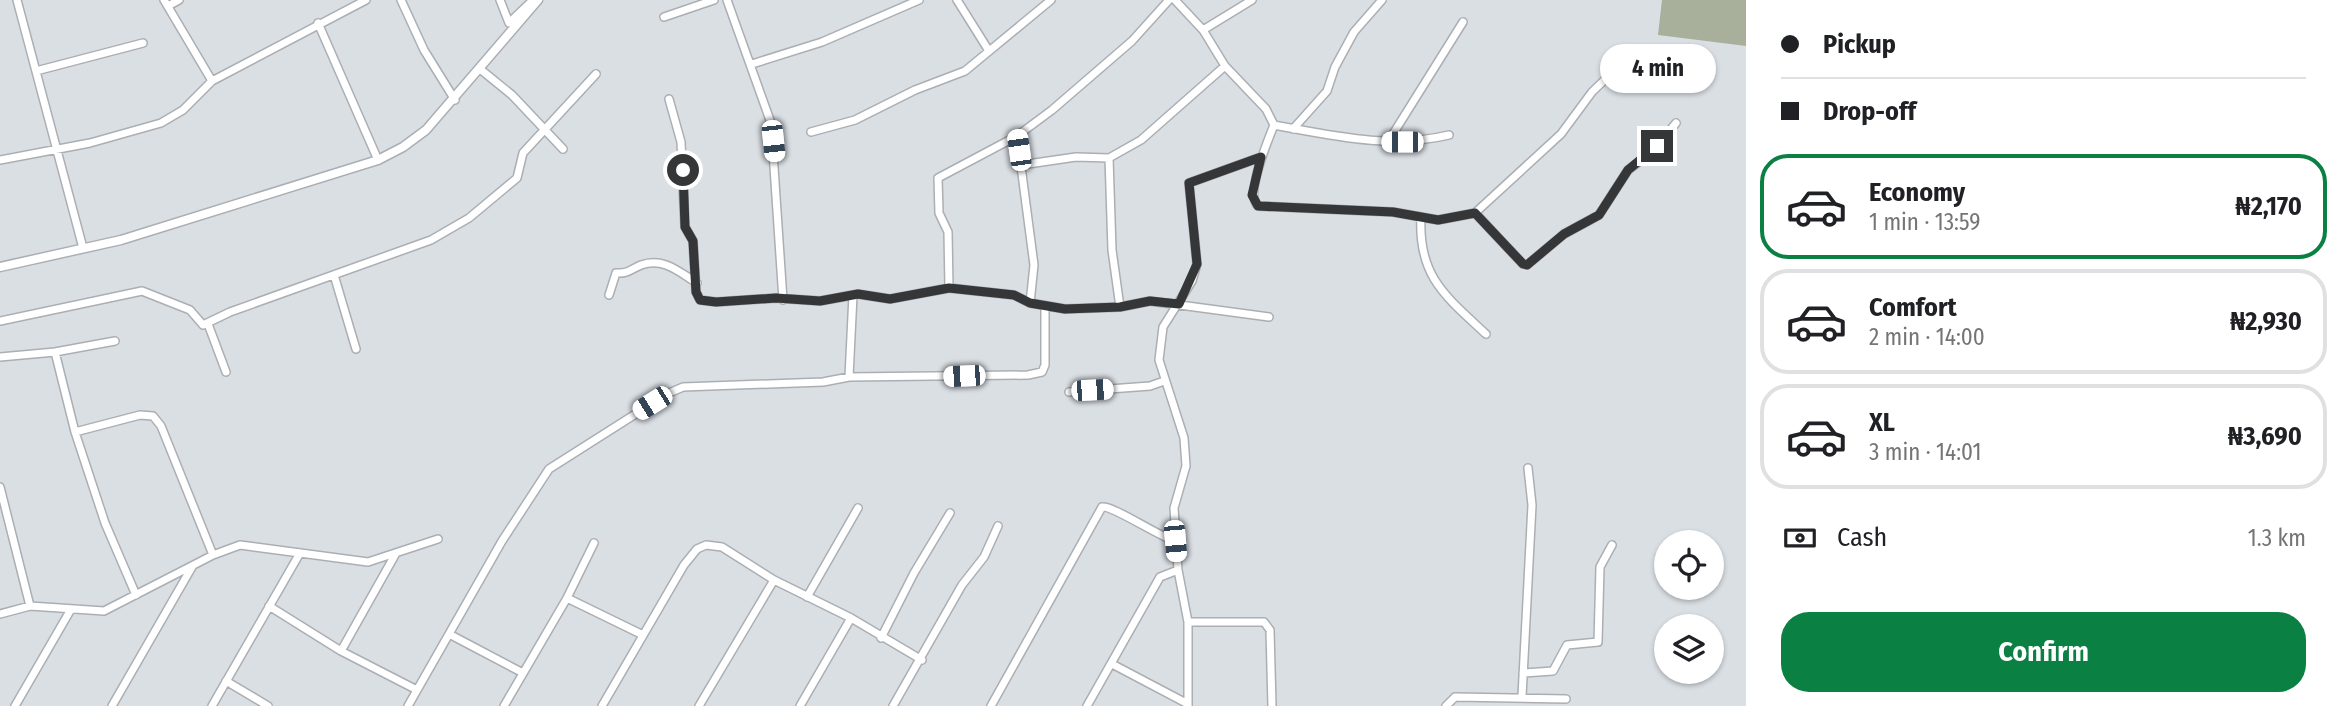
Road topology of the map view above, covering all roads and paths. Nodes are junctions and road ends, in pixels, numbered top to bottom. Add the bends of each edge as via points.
1 (18, 0) edge
2 (179, 0) edge
3 (366, 0) edge
4 (401, 0) edge
5 (500, 0) edge
6 (535, 0) edge
7 (714, 0) edge
8 (727, 0) edge
9 (919, 0) edge
10 (957, 0) edge
11 (1051, 0) edge
12 (1169, 0) edge
13 (1175, 0) edge
14 (1252, 0) edge
15 (1382, 0) edge
16 (166, 3) edge
17 (664, 18) dead end
18 (1463, 22) dead end
19 (318, 23) junction
20 (1203, 30) junction
21 (143, 43) dead end
22 (989, 51) junction
23 (752, 64) junction
24 (1621, 64) dead end
25 (1225, 66) junction
26 (480, 69) junction
27 (36, 71) junction
28 (596, 74) dead end
29 (212, 81) junction
30 (669, 99) dead end
31 (455, 100) junction
32 (1676, 123) dead end
33 (1274, 125) junction
34 (547, 128) junction
35 (1293, 129) junction
36 (811, 132) dead end
37 (1449, 135) dead end
38 (1017, 136) junction
39 (1388, 142) junction
40 (563, 149) dead end
41 (57, 150) junction
42 (1261, 157) junction
43 (1109, 158) junction
44 (0, 160) edge
45 (378, 160) junction
46 (1021, 164) junction
47 (1475, 213) junction
48 (1420, 217) junction
49 (83, 248) junction
50 (0, 267) edge
51 (334, 275) junction
52 (697, 283) junction
53 (949, 288) junction
54 (609, 295) dead end
55 (853, 295) junction
56 (783, 300) junction
57 (1030, 303) junction
58 (1179, 304) junction
59 (1045, 306) junction
60 (1120, 307) junction
61 (1269, 317) dead end
62 (0, 321) edge
63 (208, 324) junction
64 (1486, 334) dead end
65 (116, 341) dead end
66 (356, 349) dead end
67 (55, 352) junction
68 (0, 357) edge
69 (226, 372) dead end
70 (849, 377) junction
71 (1164, 381) junction
72 (1069, 393) dead end
73 (75, 432) junction
74 (1528, 468) dead end
75 (0, 487) edge
76 (859, 508) dead end
77 (950, 513) dead end
78 (999, 526) dead end
79 (438, 539) dead end
80 (1175, 541) junction
81 (594, 544) dead end
82 (1612, 545) dead end
83 (300, 553) junction
84 (213, 555) junction
85 (395, 555) junction
86 (192, 567) junction
87 (1178, 570) junction
88 (774, 580) junction
89 (136, 595) junction
90 (807, 597) junction
91 (567, 598) junction
92 (30, 606) junction
93 (269, 606) junction
94 (70, 611) junction
95 (0, 614) edge
96 (851, 618) junction
97 (1188, 622) junction
98 (449, 634) junction
99 (643, 635) junction
100 (881, 638) junction
101 (341, 651) junction
102 (922, 660) junction
103 (1112, 664) junction
104 (523, 673) junction
105 (1523, 673) junction
106 (226, 681) junction
107 (417, 690) junction
108 (1522, 696) junction
109 (1566, 699) dead end
110 (1188, 705) edge
111 (15, 706) edge
112 (112, 706) edge
113 (212, 706) edge
114 (268, 706) edge
115 (408, 706) edge
116 (504, 706) edge
117 (602, 706) edge
118 (699, 706) edge
119 (800, 706) edge
120 (893, 706) edge
121 (991, 706) edge
122 (1087, 706) edge
123 (1272, 706) edge
124 (1446, 706) edge

1 - 27 street
2 - 16 street
3 - 19 street
4 - 31 street via 424,50
5 - 6 street via 509,23
6 - 26 street
7 - 17 street
8 - 23 street
9 - 23 street via 822,42
10 - 22 street
11 - 22 street
12 - 38 street via 1110,60
13 - 20 street
14 - 20 street
15 - 35 street via 1354,32 1327,91
16 - 29 street
18 - 39 street
19 - 29 street
19 - 45 street
20 - 25 street
21 - 27 street
22 - 36 street via 965,71 855,120
23 - 56 street via 771,123
24 - 47 street via 1592,92 1561,134
25 - 33 street via 1266,109
25 - 43 street via 1141,140
26 - 31 street
26 - 34 street
27 - 41 street
28 - 34 street
29 - 41 street via 183,110 160,123
30 - 52 street via 681,142 685,227 693,241
31 - 45 street via 403,148
32 - 47 street via 1651,153 1628,170 1599,215 1564,234 1527,265
33 - 35 street
33 - 42 street
34 - 40 street
34 - 51 street via 523,153 517,178 469,218 431,240
35 - 39 street
37 - 39 street via 1416,143
38 - 46 street
38 - 53 street via 938,178 939,213 948,232
41 - 44 street
41 - 49 street
42 - 48 street via 1252,195 1258,206
42 - 58 street via 1189,183 1197,264
43 - 46 street
43 - 60 street via 1112,250
45 - 49 street
46 - 57 street via 1034,265
47 - 48 street via 1438,220
48 - 64 street via 1420,243 1428,272 1450,301
49 - 50 street
51 - 63 street via 221,315
51 - 66 street
52 - 54 street via 673,267 646,264 627,274 616,273
52 - 56 street via 700,300
53 - 55 street via 890,299
53 - 57 street via 1014,295
55 - 56 street via 820,301
55 - 70 street
57 - 59 street
58 - 60 street via 1150,301
58 - 61 street
58 - 71 street via 1159,340
59 - 60 street
59 - 70 street via 1042,372
62 - 63 street via 142,291 190,310 203,326
63 - 69 street
65 - 67 street
67 - 68 street
67 - 73 street
70 - 98 street via 683,387 549,469
71 - 72 street
71 - 80 street via 1177,413 1186,466 1174,508
73 - 84 street via 140,415 153,416
73 - 89 street via 105,523
74 - 105 street via 1532,505
75 - 92 street
76 - 90 street
77 - 100 street
78 - 102 street
79 - 85 street
80 - 87 street
80 - 121 street via 1102,507
81 - 91 street
82 - 105 street via 1600,567 1598,642 1567,645 1553,671
83 - 84 street via 240,545
83 - 85 street via 368,562
83 - 93 street
84 - 86 street
85 - 101 street
86 - 89 street
86 - 112 street
87 - 97 street
87 - 103 street via 1160,577
88 - 90 street
88 - 99 street via 722,547 706,545 684,565
88 - 118 street
89 - 94 street via 104,611
90 - 96 street
91 - 99 street
91 - 104 street
92 - 94 street
92 - 95 street
93 - 101 street
93 - 106 street
94 - 111 street
96 - 100 street
96 - 119 street
97 - 110 street
97 - 123 street via 1264,622 1270,630
98 - 104 street
98 - 107 street
99 - 117 street
100 - 102 street
101 - 107 street
102 - 120 street
103 - 110 street
103 - 122 street
104 - 116 street
105 - 108 street
106 - 113 street
106 - 114 street
107 - 115 street
108 - 109 street
108 - 124 street via 1455,697

